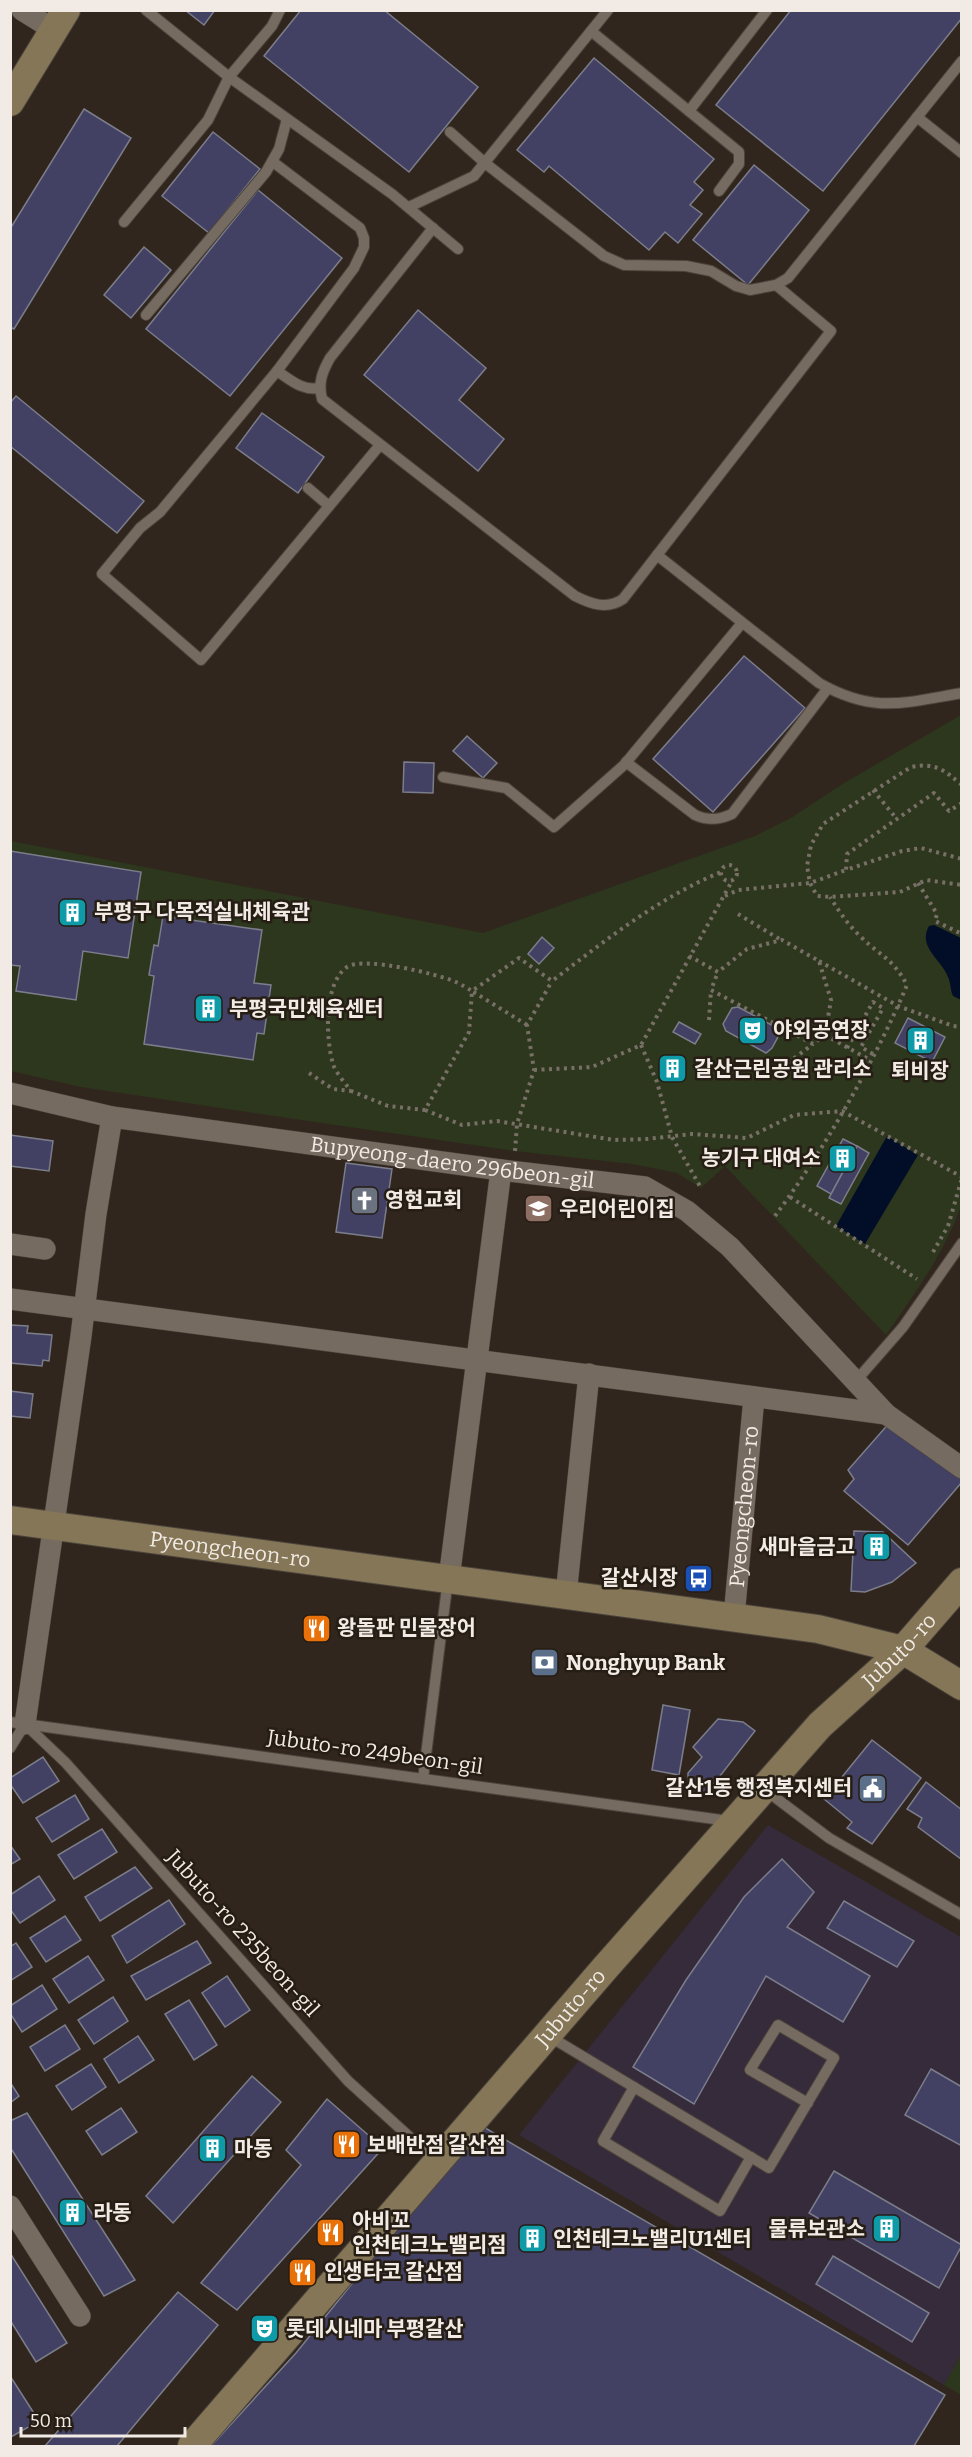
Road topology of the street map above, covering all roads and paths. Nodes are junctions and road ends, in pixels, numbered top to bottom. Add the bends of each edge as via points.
1 (22, 10) edge
2 (146, 10) edge
3 (280, 10) edge
4 (608, 10) edge
5 (767, 10) edge
6 (60, 20) edge
7 (591, 31) junction
8 (962, 61) edge
9 (229, 76) junction
10 (10, 102) edge
11 (689, 111) junction
12 (917, 117) junction
13 (287, 118) junction
14 (450, 132) dead end
15 (962, 153) edge
16 (273, 162) junction
17 (485, 163) junction
18 (719, 191) dead end
19 (409, 207) junction
20 (124, 222) dead end
21 (433, 228) junction
22 (458, 249) dead end
23 (776, 285) junction
24 (146, 315) dead end
25 (277, 371) junction
26 (319, 388) junction
27 (380, 445) junction
28 (308, 488) dead end
29 (329, 506) junction
30 (657, 555) junction
31 (742, 623) junction
32 (828, 688) junction
33 (962, 693) edge
34 (626, 762) junction
35 (443, 777) dead end
36 (962, 785) edge
37 (873, 790) junction
38 (962, 803) edge
39 (896, 818) junction
40 (962, 860) edge
41 (846, 870) junction
42 (721, 872) junction
43 (732, 881) junction
44 (810, 883) junction
45 (918, 883) junction
46 (962, 885) edge
47 (723, 897) junction
48 (830, 897) junction
49 (738, 914) dead end
50 (962, 934) edge
51 (782, 940) junction
52 (689, 956) junction
53 (819, 961) junction
54 (718, 972) junction
55 (552, 981) junction
56 (711, 990) junction
57 (472, 992) junction
58 (898, 1006) junction
59 (709, 1020) dead end
60 (527, 1025) junction
61 (962, 1027) edge
62 (825, 1035) junction
63 (813, 1044) junction
64 (641, 1045) junction
65 (847, 1048) junction
66 (873, 1054) junction
67 (870, 1060) junction
68 (788, 1063) dead end
69 (534, 1070) junction
70 (309, 1073) dead end
71 (351, 1091) junction
72 (10, 1093) edge
73 (425, 1110) junction
74 (842, 1111) junction
75 (112, 1117) junction
76 (517, 1124) junction
77 (672, 1137) junction
78 (515, 1151) dead end
79 (501, 1170) junction
80 (962, 1177) edge
81 (701, 1188) dead end
82 (790, 1197) junction
83 (775, 1216) dead end
84 (962, 1243) edge
85 (10, 1245) edge
86 (45, 1249) dead end
87 (932, 1255) dead end
88 (922, 1272) dead end
89 (917, 1279) junction
90 (911, 1287) dead end
91 (10, 1299) edge
92 (85, 1310) junction
93 (477, 1360) junction
94 (588, 1374) junction
95 (855, 1382) junction
96 (754, 1397) junction
97 (886, 1414) junction
98 (962, 1468) edge
99 (10, 1520) edge
100 (53, 1526) junction
101 (448, 1579) junction
102 (962, 1582) edge
103 (566, 1595) junction
104 (734, 1617) junction
105 (903, 1650) junction
106 (962, 1686) edge
107 (18, 1723) edge
108 (10, 1748) edge
109 (423, 1779) junction
110 (764, 1789) junction
111 (734, 1822) junction
112 (962, 1915) edge
113 (547, 2035) junction
114 (634, 2087) junction
115 (808, 2103) junction
116 (751, 2157) junction
117 (437, 2162) junction
118 (10, 2206) edge
119 (80, 2316) dead end
120 (192, 2446) edge

1 - 6 street
2 - 9 lane
3 - 9 lane via 272,26
4 - 7 lane
5 - 11 lane
6 - 10 main road
7 - 11 lane
7 - 17 lane
8 - 12 lane
9 - 13 lane
9 - 20 lane via 208,120
11 - 18 lane via 739,152 739,164
12 - 15 lane
12 - 23 lane via 797,268
13 - 16 lane
13 - 19 lane
14 - 17 lane
16 - 24 lane
16 - 25 lane via 360,228 364,238 364,248 354,268
17 - 19 lane via 474,176
17 - 23 lane via 604,256 624,265 711,271 750,290
19 - 21 lane
21 - 22 lane
21 - 26 lane via 330,358
23 - 30 lane via 831,331
25 - 26 lane via 304,388
25 - 29 lane via 160,512 140,528 102,574 201,660
26 - 27 lane via 329,406
27 - 29 lane
27 - 30 lane via 589,603 614,606
28 - 29 lane
30 - 31 lane
31 - 32 lane
31 - 34 lane
32 - 33 lane via 863,702 894,704
32 - 34 lane via 732,814 723,818 694,815
34 - 35 lane via 554,827 506,788
36 - 37 path via 926,764 911,767
37 - 39 path
37 - 44 path via 823,824 809,856
38 - 39 path via 949,810 934,793
39 - 41 path via 847,854
40 - 41 path via 921,848
41 - 44 path
42 - 43 path via 724,880
42 - 43 path via 727,866 734,867 737,875
42 - 55 path via 654,906
43 - 47 path
44 - 47 path via 738,890
44 - 48 path via 817,896
45 - 46 path via 926,880
45 - 48 path via 900,892
45 - 50 path via 937,914 935,921
47 - 52 path
48 - 58 path via 844,920 897,967 907,985
49 - 51 path
51 - 53 path
51 - 54 path via 747,949
52 - 54 path
52 - 64 path
53 - 58 path
53 - 62 path via 831,1000
54 - 56 path
55 - 57 path via 519,958
55 - 60 path
56 - 59 path
56 - 63 path
57 - 60 path
57 - 71 path via 433,975 366,963 348,967 336,981 329,1003 328,1037 333,1066
57 - 73 path via 469,1032
58 - 61 path
58 - 66 path
60 - 69 path
62 - 63 path
62 - 65 path
63 - 68 path
64 - 69 path via 591,1067
64 - 77 path via 657,1082
65 - 66 path via 873,1002 883,1008 861,1047
65 - 67 path
66 - 67 path
67 - 74 path
69 - 76 path
70 - 71 path via 333,1089
71 - 73 path via 388,1106
72 - 75 street, Bupyeong-daero 296beon-gil
73 - 76 path via 462,1125 496,1121
74 - 77 path via 794,1115 747,1138 692,1134
74 - 80 path
74 - 82 path
75 - 79 street, Bupyeong-daero 296beon-gil
75 - 92 street
76 - 77 path via 614,1140
76 - 78 path
77 - 81 path
79 - 93 street
79 - 95 street, Bupyeong-daero 296beon-gil via 645,1187 687,1211 730,1247
80 - 87 path via 948,1226
82 - 83 path
82 - 89 path
84 - 95 lane via 903,1327
85 - 86 street
88 - 89 path
89 - 90 path
91 - 92 street, Bupyeong-daero 296beon-gil
92 - 93 street, Bupyeong-daero 296beon-gil
92 - 100 street
93 - 94 street, Bupyeong-daero 296beon-gil
93 - 101 street
94 - 96 street, Bupyeong-daero 296beon-gil
94 - 103 street
95 - 97 street, Bupyeong-daero 296beon-gil
96 - 97 street, Bupyeong-daero 296beon-gil
96 - 104 street, Pyeongcheon-ro
97 - 98 street, Bupyeong-daero 296beon-gil
99 - 100 main road, Pyeongcheon-ro
100 - 101 main road, Pyeongcheon-ro
100 - 107 street
101 - 103 main road, Pyeongcheon-ro
101 - 109 lane
102 - 105 main road, Jubuto-ro
103 - 104 main road, Pyeongcheon-ro
104 - 105 main road, Pyeongcheon-ro via 818,1629
105 - 106 main road, Pyeongcheon-ro
105 - 110 main road, Jubuto-ro via 820,1725
107 - 108 lane
107 - 109 lane, Jubuto-ro 249beon-gil
107 - 117 lane, Jubuto-ro 235beon-gil via 65,1762 348,2081
109 - 111 lane, Jubuto-ro 249beon-gil
110 - 111 main road, Jubuto-ro
110 - 112 lane via 829,1838
111 - 113 main road, Jubuto-ro
113 - 114 lane
113 - 117 main road, Jubuto-ro
114 - 116 lane
114 - 116 lane via 603,2141 720,2211
115 - 115 lane via 834,2058 778,2025 750,2070
115 - 116 lane via 769,2168
117 - 120 main road, Jubuto-ro
118 - 119 street

